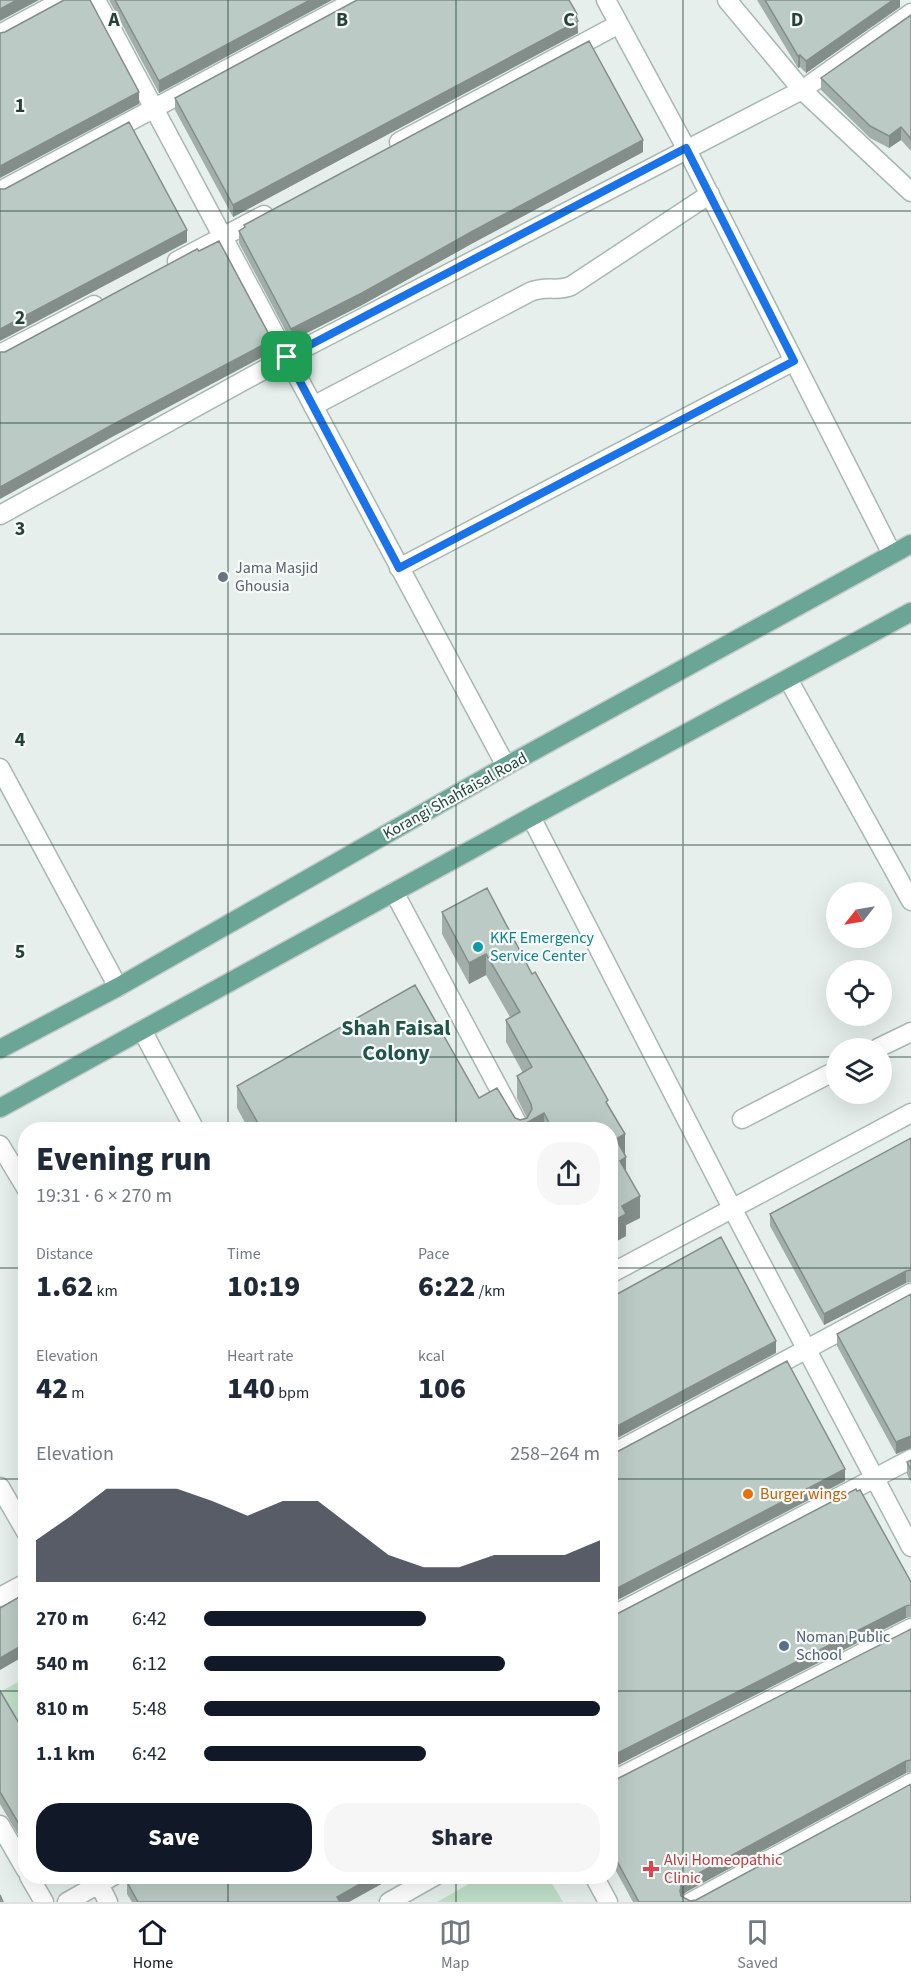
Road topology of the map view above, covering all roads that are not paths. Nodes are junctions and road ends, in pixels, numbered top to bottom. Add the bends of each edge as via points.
1 (63, 0) edge
2 (96, 0) edge
3 (356, 0) edge
4 (606, 0) edge
5 (727, 0) edge
6 (911, 13) edge
7 (619, 24) junction
8 (0, 34) edge
9 (802, 90) junction
10 (153, 108) junction
11 (686, 148) junction
12 (379, 153) edge
13 (0, 191) edge
14 (911, 192) edge
15 (710, 194) junction
16 (275, 209) edge
17 (223, 237) junction
18 (159, 270) edge
19 (106, 298) edge
20 (0, 354) edge
21 (287, 357) junction
22 (794, 361) junction
23 (313, 406) junction
24 (0, 515) edge
25 (911, 544) edge
26 (892, 554) junction
27 (399, 568) junction
28 (911, 612) edge
29 (788, 679) junction
30 (506, 766) junction
31 (0, 768) edge
32 (5, 788) edge
33 (531, 817) junction
34 (394, 892) junction
35 (911, 901) edge
36 (118, 987) junction
37 (142, 1030) junction
38 (911, 1032) edge
39 (892, 1041) edge
40 (0, 1049) edge
41 (826, 1076) edge
42 (0, 1108) edge
43 (911, 1113) edge
44 (742, 1119) dead end
45 (191, 1122) edge
46 (517, 1122) edge
47 (0, 1145) edge
48 (18, 1175) edge
49 (733, 1210) junction
50 (618, 1270) edge
51 (911, 1293) edge
52 (807, 1349) junction
53 (618, 1451) edge
54 (911, 1459) edge
55 (875, 1478) junction
56 (0, 1487) edge
57 (18, 1518) edge
58 (911, 1547) edge
59 (18, 1587) edge
60 (0, 1597) edge
61 (618, 1613) edge
62 (911, 1628) edge
63 (618, 1778) edge
64 (911, 1783) edge
65 (0, 1825) edge
66 (18, 1856) edge
67 (34, 1884) edge
68 (99, 1884) edge
69 (106, 1884) edge
70 (421, 1884) edge
71 (598, 1884) edge
72 (44, 1902) edge
73 (67, 1902) edge
74 (108, 1902) edge
75 (389, 1902) edge
76 (608, 1902) edge
77 (691, 1902) edge

1 - 8 street
2 - 10 street
3 - 10 street
4 - 7 street
5 - 9 street
6 - 9 street
7 - 11 street
7 - 12 street
9 - 11 street
9 - 14 street
10 - 13 street
10 - 17 street
11 - 15 street
11 - 21 street
15 - 22 street
15 - 23 street via 572,286 530,292
16 - 17 street
17 - 18 street
17 - 21 street
19 - 20 street
21 - 23 street
21 - 24 street
22 - 26 street
22 - 27 street
23 - 27 street
25 - 26 main road, Korangi Shahfaisal Road
26 - 30 main road, Korangi Shahfaisal Road
27 - 30 street
28 - 29 main road
29 - 33 main road
29 - 35 street
30 - 36 main road, Korangi Shahfaisal Road
31 - 32 street
32 - 36 street
33 - 34 main road
33 - 49 street
34 - 37 main road
34 - 46 street
36 - 40 main road, Korangi Shahfaisal Road
37 - 42 main road
37 - 45 street
38 - 39 street
41 - 44 street
43 - 49 street
47 - 48 street
49 - 50 street
49 - 52 street
51 - 52 street
52 - 53 street
52 - 55 street
54 - 55 street
55 - 58 street
55 - 61 street
56 - 57 street
59 - 60 street
62 - 63 street
64 - 77 street
65 - 66 street
67 - 72 street
68 - 73 street
69 - 74 street
70 - 75 street
71 - 76 street

